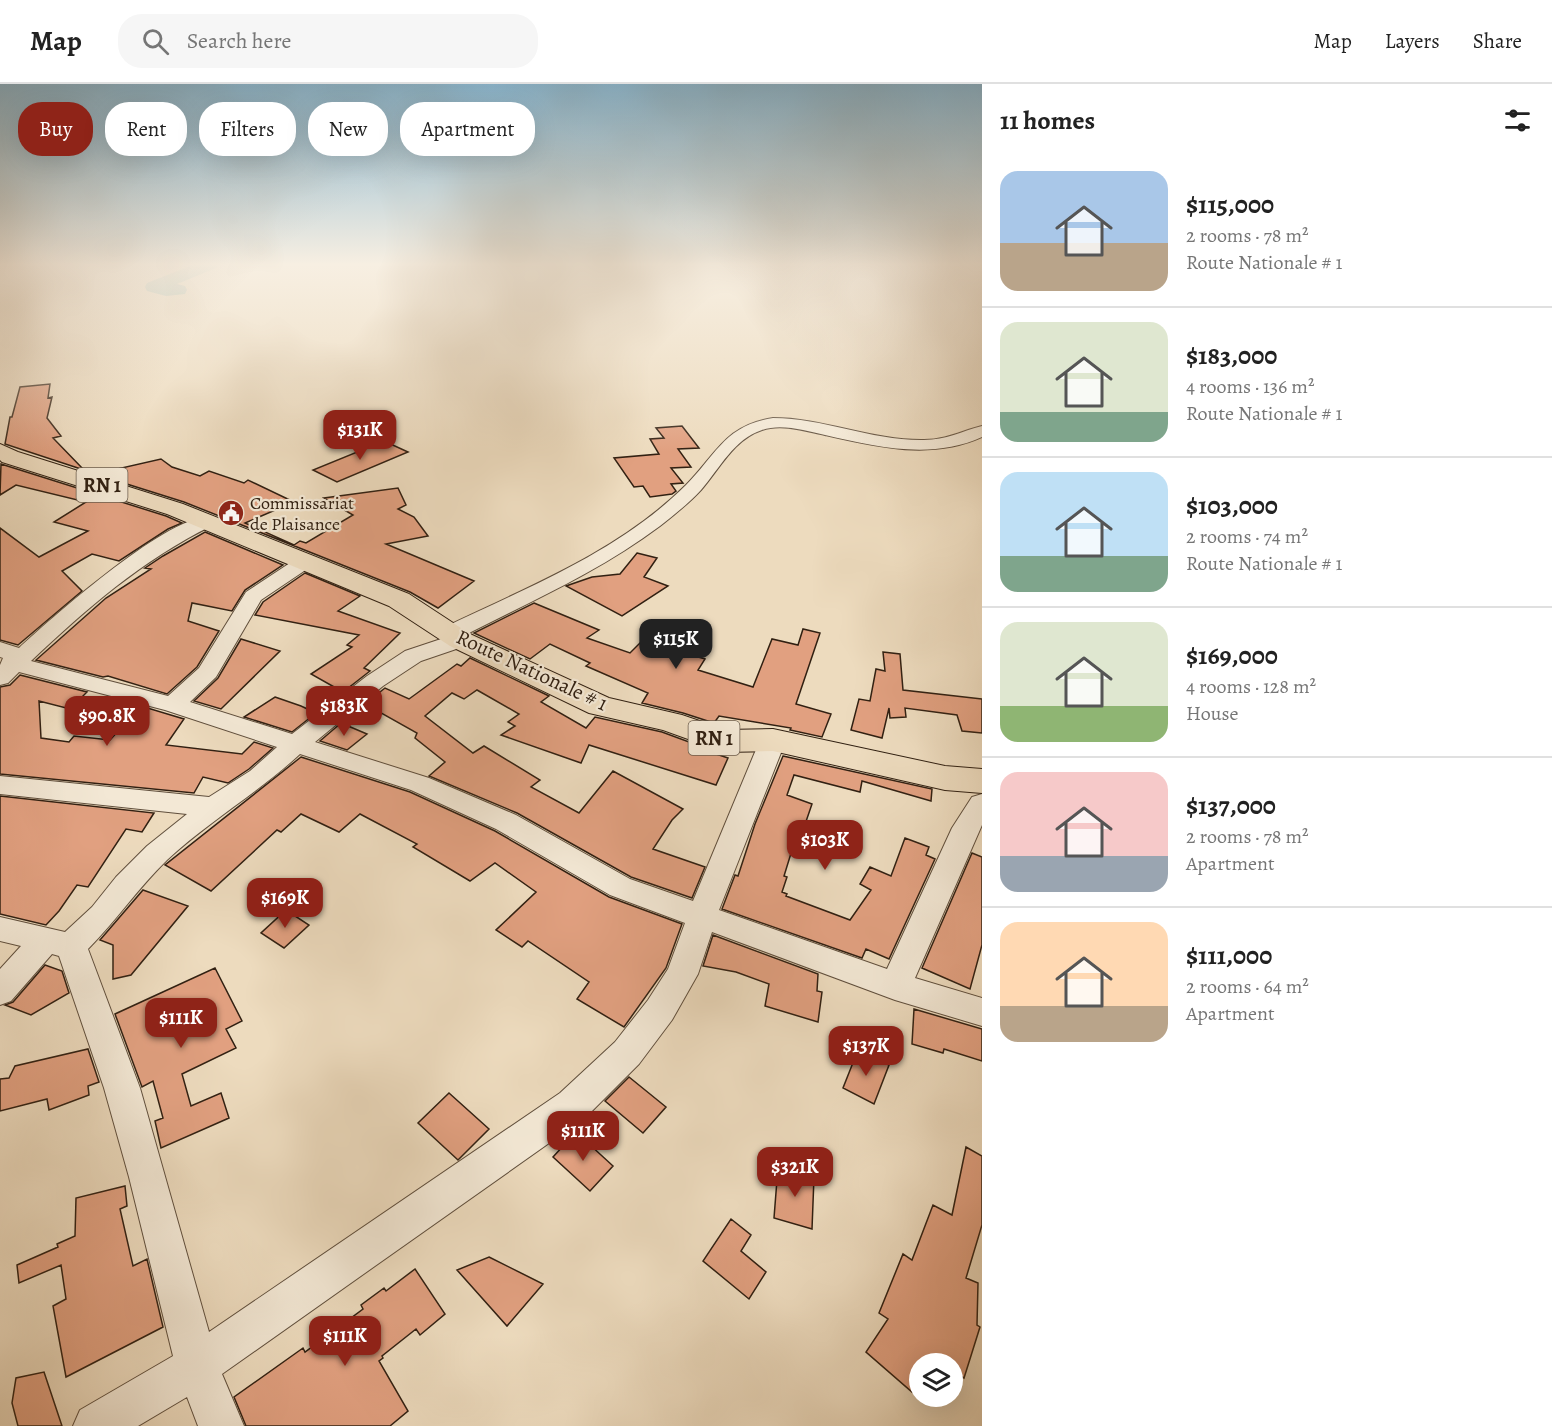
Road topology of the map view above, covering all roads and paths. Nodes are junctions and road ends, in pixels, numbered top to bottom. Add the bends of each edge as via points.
1 (978, 437) edge
2 (0, 450) edge
3 (204, 522) junction
4 (306, 561) junction
5 (456, 637) junction
6 (5, 664) edge
7 (173, 705) junction
8 (773, 740) junction
9 (296, 744) junction
10 (982, 781) edge
11 (0, 785) edge
12 (982, 804) edge
13 (213, 807) junction
14 (702, 916) junction
15 (0, 929) edge
16 (58, 944) junction
17 (895, 986) junction
18 (0, 991) edge
19 (982, 1012) edge
20 (197, 1366) junction
21 (96, 1426) edge
22 (221, 1426) edge

1 - 5 street via 921,444 857,437 791,423 756,427 732,440 693,489 653,522 593,562
2 - 3 main road, RN 1 via 10,458 175,509
3 - 4 main road, Route Nationale # 1 / RN 1
3 - 6 street via 177,534 107,583
4 - 5 main road, Route Nationale # 1 / RN 1 via 399,600
4 - 7 street via 253,596 208,672
5 - 8 main road, Route Nationale # 1 / RN 1 via 600,706 671,722 724,741
5 - 9 street via 413,656 375,681
6 - 7 street
7 - 9 street
8 - 10 main road, Route Nationale # 1 / RN 1 via 945,778
8 - 14 street
9 - 13 street via 259,777
9 - 14 street via 420,784 506,822 620,887
11 - 13 street
12 - 17 street via 966,828
13 - 16 street via 157,853 103,915
14 - 17 street
14 - 20 street via 682,974 660,1010 627,1053 573,1105
15 - 16 street
16 - 18 street
16 - 20 street via 122,1088
17 - 19 street
20 - 21 street
20 - 22 street

